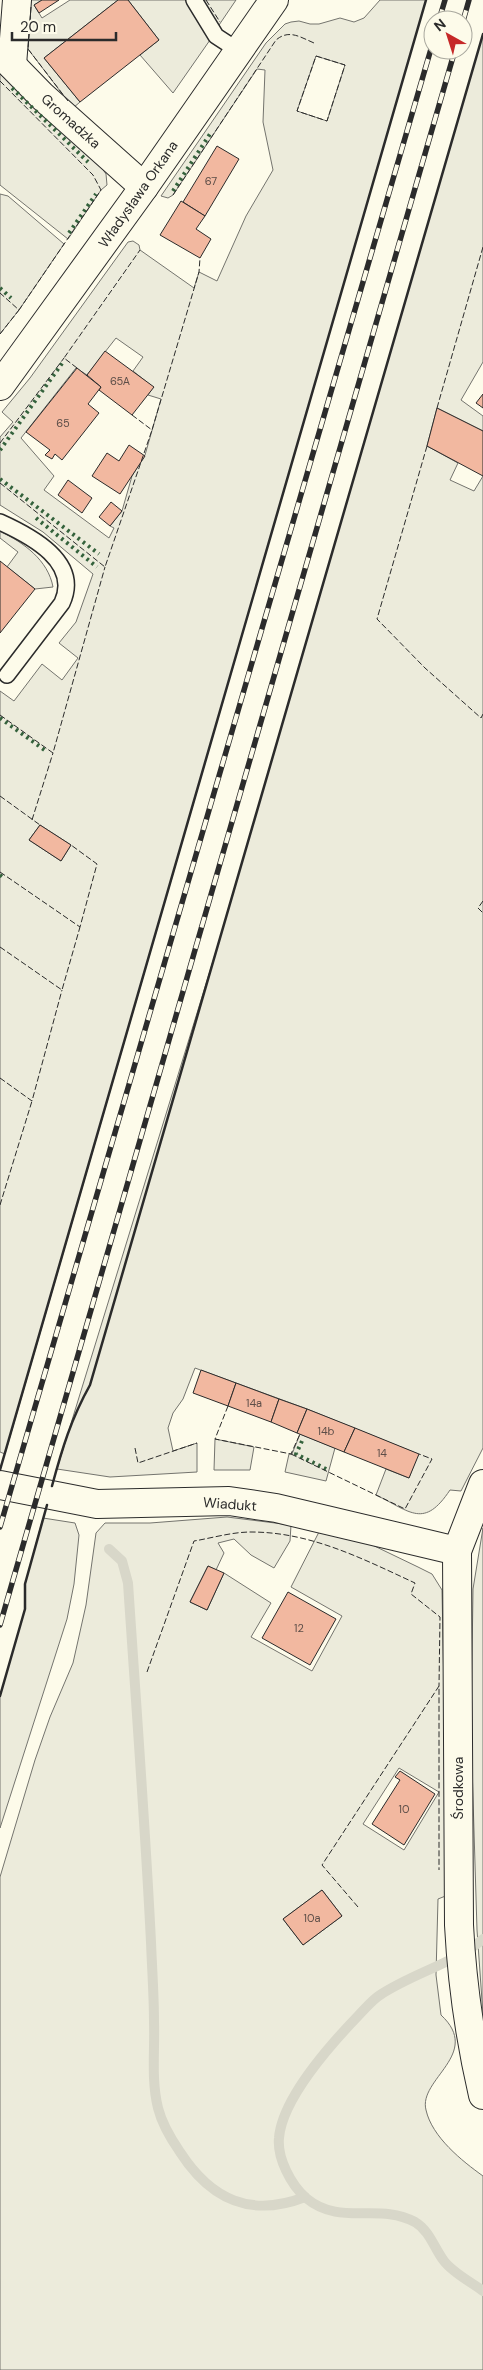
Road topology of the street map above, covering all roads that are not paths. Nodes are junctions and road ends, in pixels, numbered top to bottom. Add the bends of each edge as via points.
1 (17, 0) edge
2 (194, 0) edge
3 (274, 0) edge
4 (239, 50) junction
5 (6, 59) edge
6 (144, 187) junction
7 (0, 386) edge
8 (0, 522) edge
9 (7, 675) dead end
10 (483, 1484) edge
11 (0, 1485) edge
12 (457, 1551) junction
13 (483, 2095) edge

1 - 5 street
2 - 4 lane via 216,36
3 - 4 street, Władysława Orkana
4 - 6 street, Władysława Orkana
5 - 6 street, Gromadzka via 42,96
6 - 7 street, Władysława Orkana
8 - 9 lane via 26,534 50,553 68,580 68,592 62,604
10 - 12 street, Środkowa
11 - 12 street, Wiadukt via 97,1504 230,1502 276,1508
12 - 13 street, Środkowa via 459,1925 462,1977

